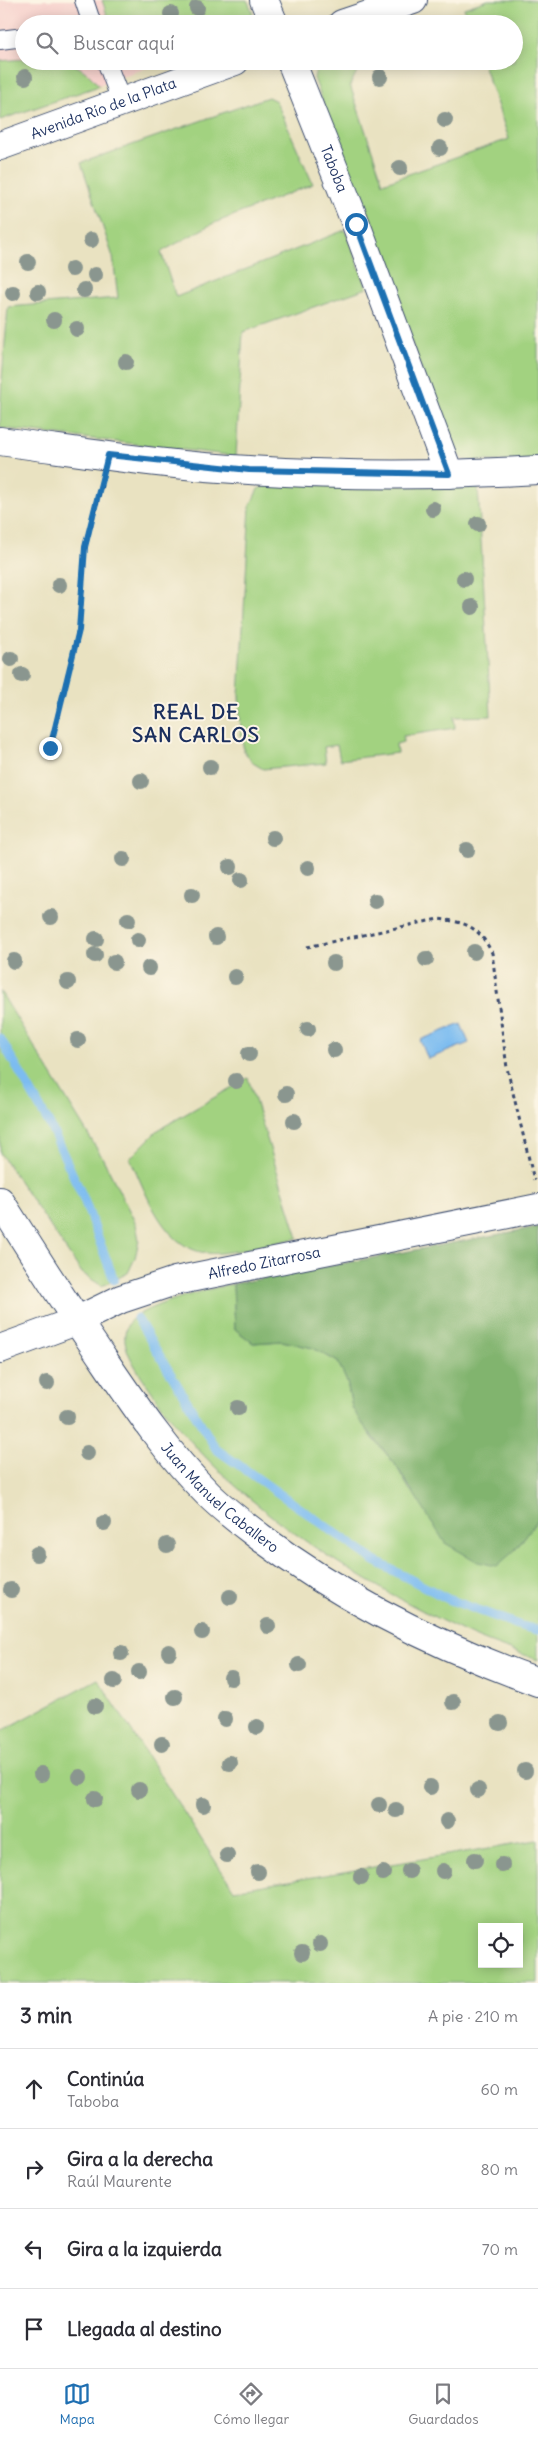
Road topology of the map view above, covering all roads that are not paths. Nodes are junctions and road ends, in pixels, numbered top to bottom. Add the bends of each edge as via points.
1 (84, 0) edge
2 (264, 0) edge
3 (413, 0) edge
4 (89, 15) edge
5 (270, 15) edge
6 (369, 15) edge
7 (15, 38) edge
8 (0, 40) edge
9 (110, 70) edge
10 (209, 70) edge
11 (295, 70) edge
12 (122, 102) junction
13 (0, 146) edge
14 (0, 441) edge
15 (538, 470) edge
16 (449, 474) junction
17 (537, 1196) edge
18 (0, 1201) edge
19 (76, 1321) junction
20 (0, 1349) edge
21 (538, 1682) edge

1 - 4 lane
2 - 5 street
3 - 6 street
7 - 8 lane
9 - 12 lane
10 - 12 street, Avenida Río de la Plata
11 - 16 street, Taboba
12 - 13 street, Avenida Río de la Plata
14 - 16 street via 249,470
15 - 16 street
17 - 19 street, Alfredo Zitarrosa via 174,1280 121,1299
18 - 19 street, Juan Manuel Caballero
19 - 20 street, Alfredo Zitarrosa
19 - 21 street, Juan Manuel Caballero via 167,1449 209,1495 248,1528 290,1560 392,1619 484,1662

